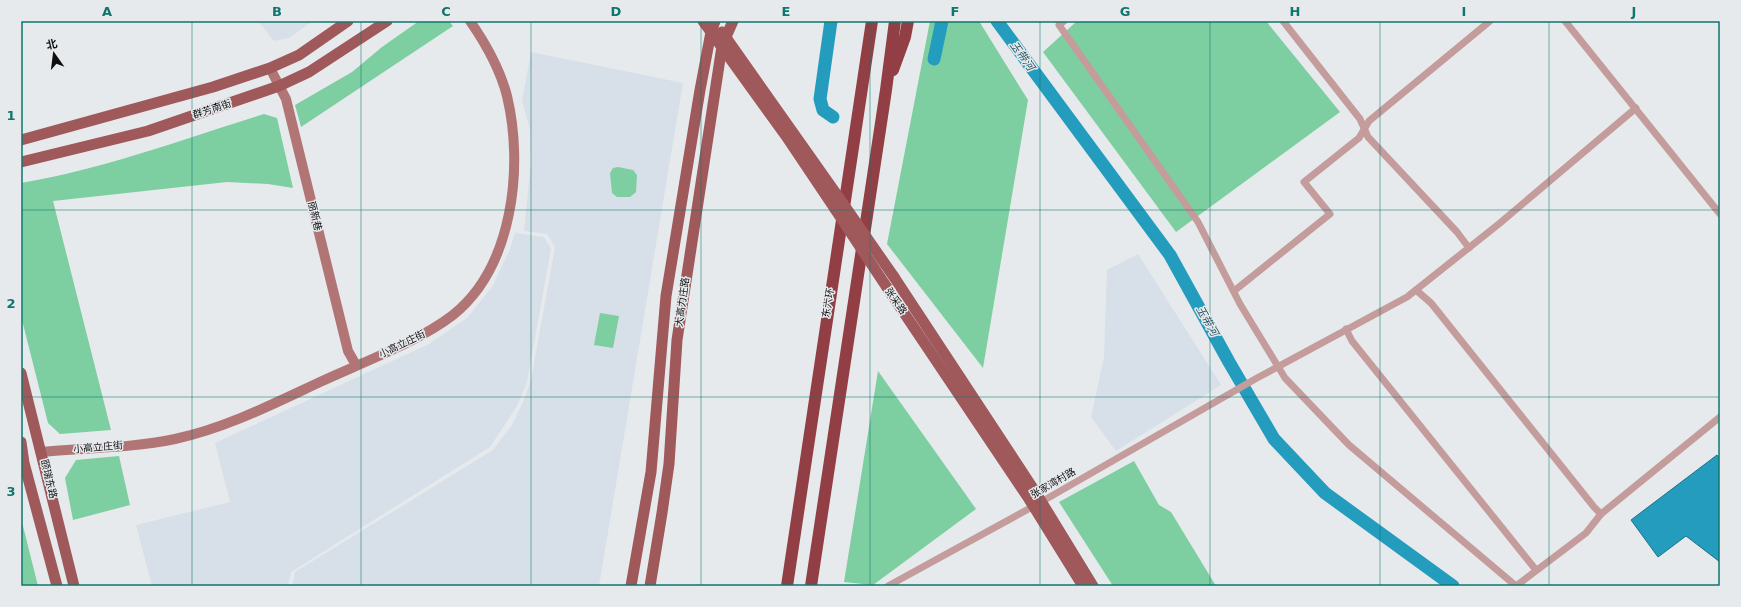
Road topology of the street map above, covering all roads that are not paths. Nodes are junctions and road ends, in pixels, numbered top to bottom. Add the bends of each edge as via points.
1 (348, 21) edge
2 (387, 21) edge
3 (470, 21) edge
4 (703, 21) edge
5 (733, 21) edge
6 (872, 21) edge
7 (895, 21) edge
8 (908, 21) edge
9 (1064, 21) edge
10 (1283, 21) edge
11 (1490, 21) edge
12 (1565, 21) edge
13 (714, 24) edge
14 (724, 42) junction
15 (270, 68) junction
16 (280, 86) junction
17 (700, 90) junction
18 (716, 90) junction
19 (886, 90) junction
20 (1636, 108) junction
21 (1364, 128) junction
22 (21, 140) edge
23 (21, 162) edge
24 (1720, 214) edge
25 (1469, 248) junction
26 (1416, 290) junction
27 (1234, 291) junction
28 (1346, 329) junction
29 (356, 365) junction
30 (1277, 366) junction
31 (21, 373) edge
32 (1720, 417) edge
33 (21, 446) edge
34 (42, 452) junction
35 (23, 463) edge
36 (1037, 503) junction
37 (1601, 514) junction
38 (1536, 570) junction
39 (57, 586) edge
40 (74, 586) edge
41 (631, 586) edge
42 (650, 586) edge
43 (787, 586) edge
44 (811, 586) edge
45 (888, 586) edge
46 (1082, 586) edge
47 (1093, 586) edge

1 - 15 main road, 群芳南街 via 299,55
2 - 16 main road, 群芳南街 via 309,72
3 - 29 street, 小高立庄街 via 485,43 497,68 513,128 514,178 500,248 476,292 454,314 434,328
4 - 13 main road, 张采路
5 - 14 main road, 大高力庄路
6 - 43 highway, 东六环
7 - 19 highway
8 - 19 highway via 905,37
9 - 27 street via 1059,25 1198,222
10 - 21 street via 1360,119
11 - 21 street via 1369,121
12 - 20 street
13 - 14 main road, 张采路
13 - 17 main road, 大高力庄路
14 - 18 main road, 大高力庄路
14 - 36 main road, 张采路, bridge via 888,289
14 - 36 main road, 张采路, bridge via 838,195 894,277
15 - 16 street, 丽新巷
15 - 22 main road, 群芳南街 via 213,87
16 - 23 main road, 群芳南街 via 148,131
16 - 29 street, 丽新巷 via 288,104 348,351
17 - 18 main road via 711,84
17 - 41 main road, 大高力庄路 via 666,296 651,472
18 - 42 main road, 大高力庄路 via 677,340 669,464
19 - 44 highway
20 - 24 street
20 - 25 street, 张家湾村路
21 - 25 street via 1368,137
21 - 27 street via 1359,138 1304,182 1330,214
25 - 26 street, 张家湾村路
26 - 28 street, 张家湾村路
26 - 37 street via 1431,303
27 - 30 street
28 - 30 street, 张家湾村路
28 - 38 street via 1352,341
29 - 34 street, 小高立庄街 via 214,429 147,443
30 - 36 street, 张家湾村路
30 - 38 street via 1285,378 1349,445 1516,586
31 - 34 main road, 颐瑞东路
32 - 37 street
33 - 34 main road
33 - 35 main road, 颐瑞东路
34 - 35 main road
34 - 40 main road, 颐瑞东路
35 - 39 main road, 颐瑞东路
36 - 45 street, 张家湾村路
36 - 46 main road, 张采路
36 - 47 main road, 张采路
37 - 38 street via 1586,533

